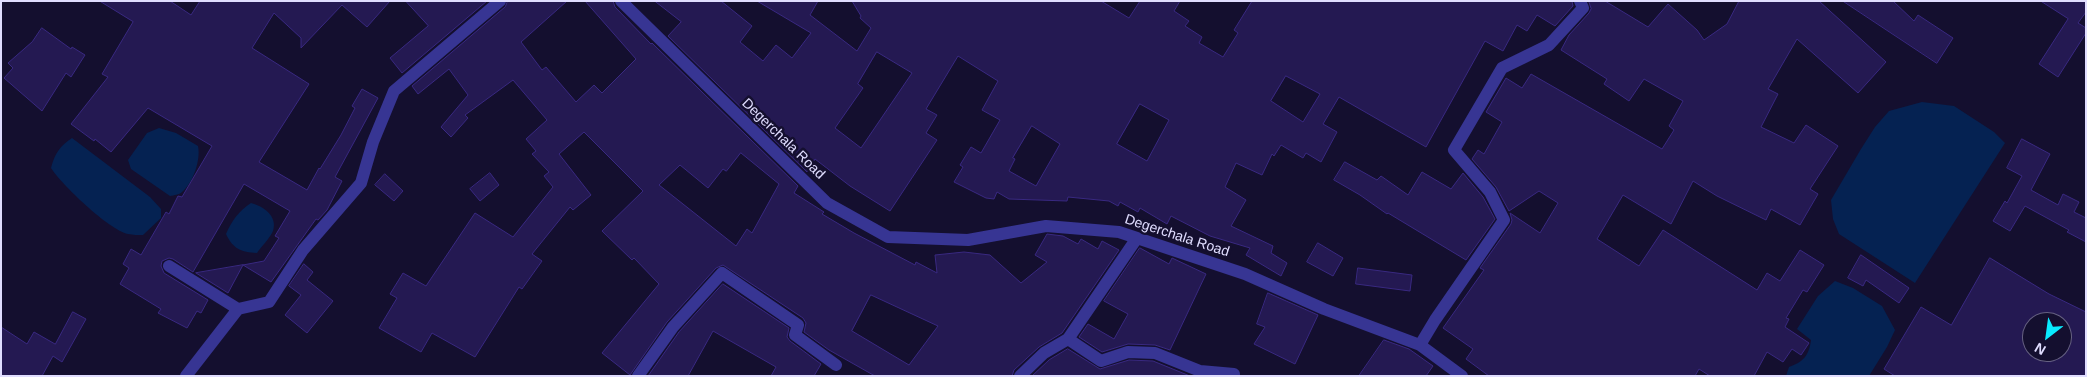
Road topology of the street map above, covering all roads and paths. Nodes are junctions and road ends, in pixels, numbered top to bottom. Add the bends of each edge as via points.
1 (500, 1) edge
2 (621, 1) edge
3 (1580, 1) edge
4 (1137, 238) junction
5 (169, 266) dead end
6 (238, 309) junction
7 (1068, 339) junction
8 (1420, 345) junction
9 (836, 365) dead end
10 (1234, 374) dead end
11 (186, 376) edge
12 (638, 376) edge
13 (1020, 376) edge
14 (1462, 376) edge

1 - 6 street via 394,91 373,142 361,183 303,250 269,302
2 - 4 street, Degerchala Road via 827,203 888,237 968,240 1046,226 1119,232
3 - 8 street via 1583,8 1549,45 1502,68 1454,150 1490,192 1504,220
4 - 7 street
4 - 8 street, Degerchala Road via 1245,274 1324,309
5 - 6 street
6 - 11 street
7 - 10 street via 1101,361 1128,352 1155,353 1200,371
7 - 13 street via 1044,353
8 - 14 street, Degerchala Road
9 - 12 street via 794,335 798,325 722,273 674,327

